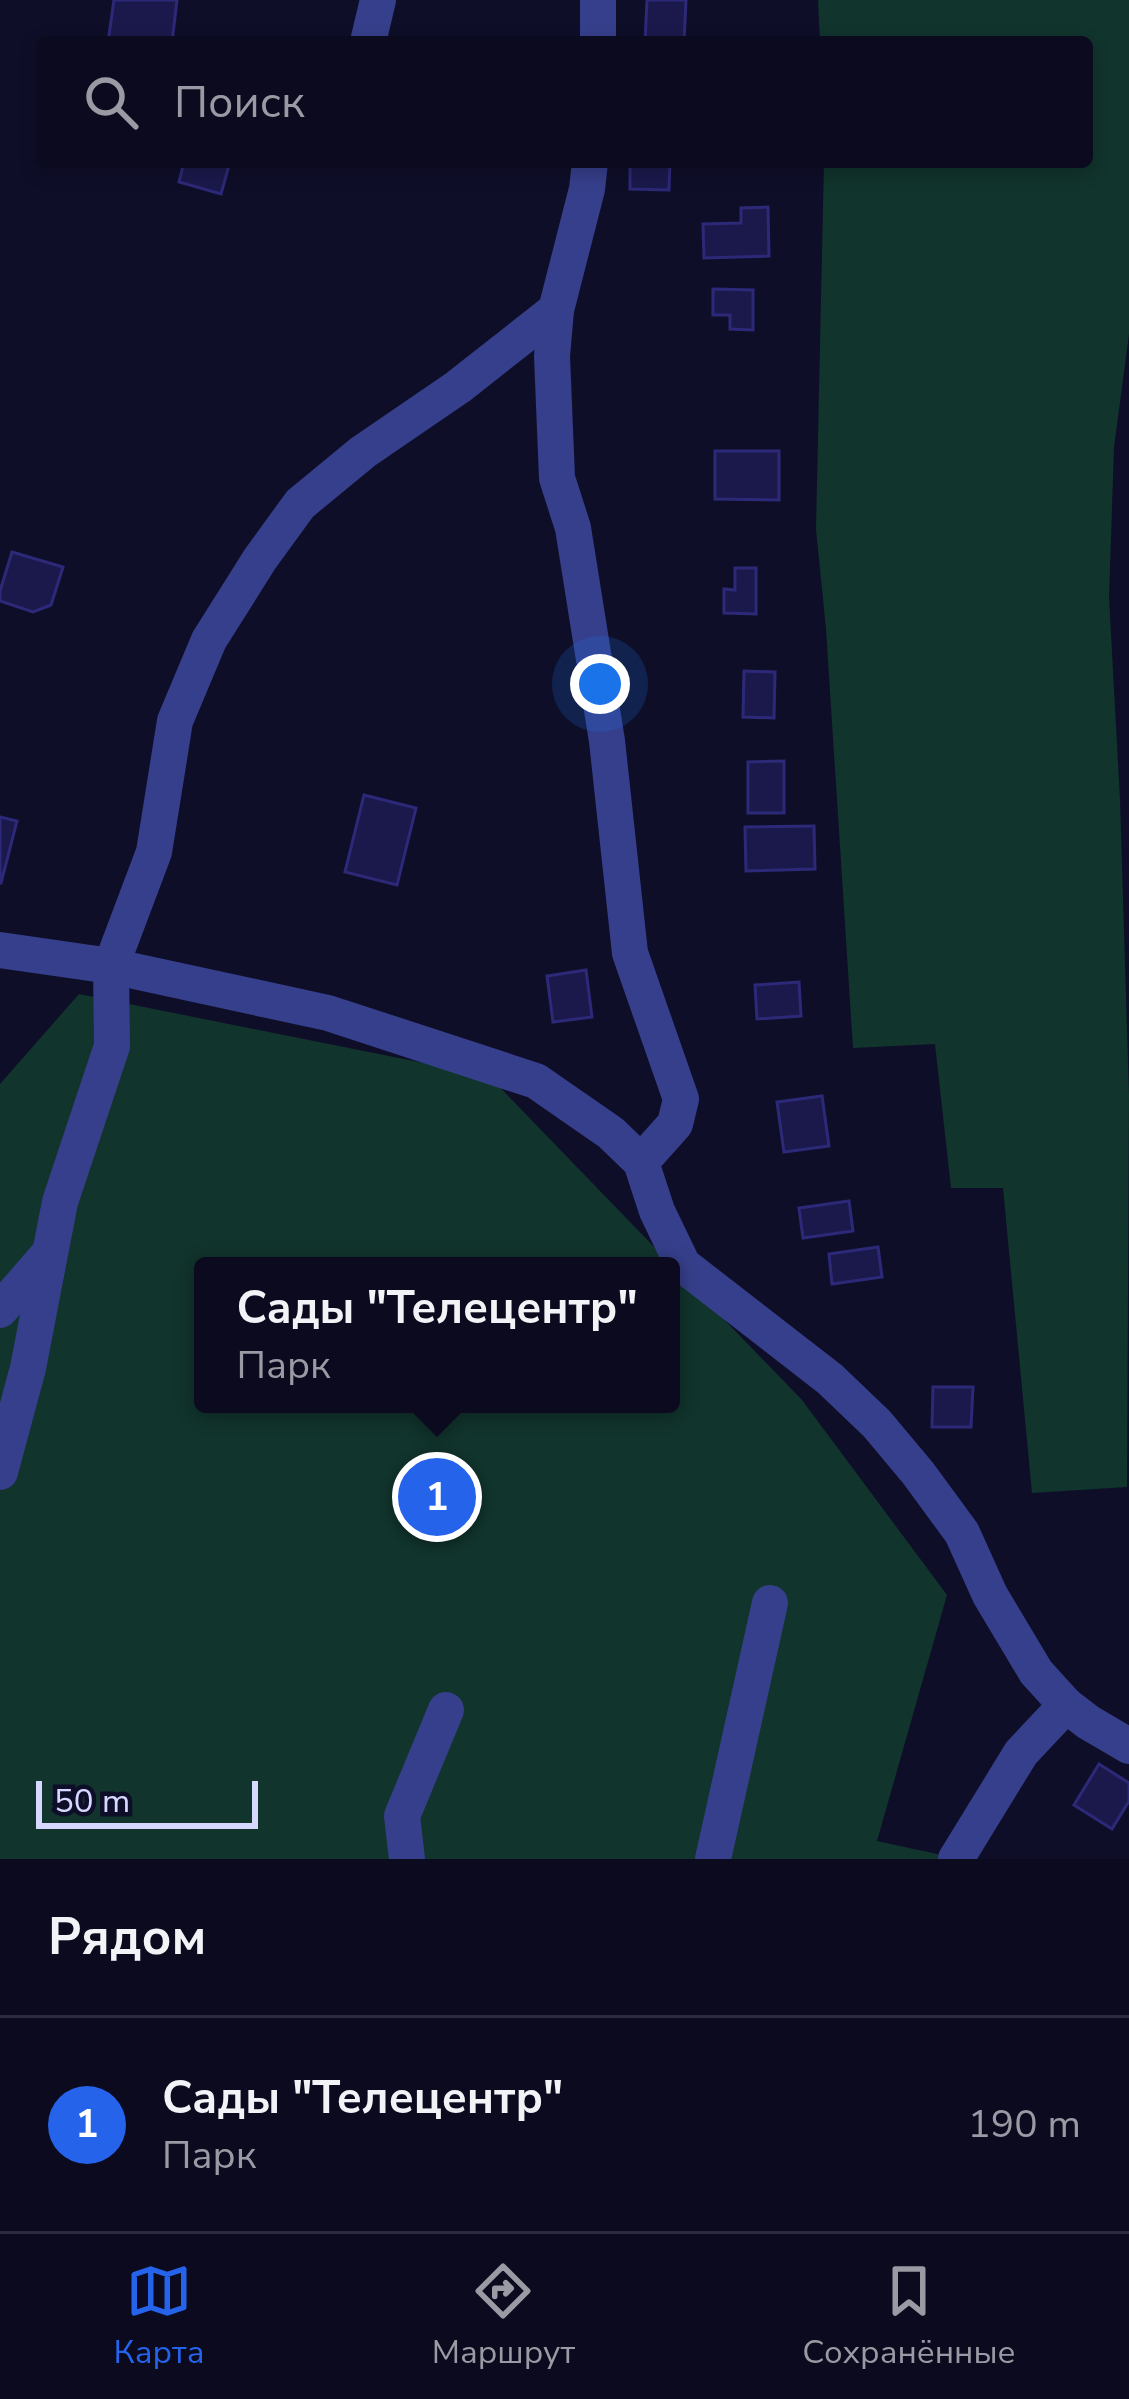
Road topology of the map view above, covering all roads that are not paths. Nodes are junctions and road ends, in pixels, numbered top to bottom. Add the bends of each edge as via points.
1 (378, 0) edge
2 (598, 0) edge
3 (369, 36) edge
4 (598, 36) edge
5 (589, 168) edge
6 (556, 310) junction
7 (0, 950) edge
8 (111, 966) junction
9 (641, 1162) junction
10 (49, 1255) junction
11 (679, 1257) edge
12 (680, 1259) edge
13 (0, 1310) edge
14 (0, 1472) edge
15 (770, 1603) dead end
16 (1066, 1705) junction
17 (446, 1710) dead end
18 (1129, 1746) edge
19 (407, 1859) edge
20 (713, 1859) edge
21 (956, 1859) edge

1 - 3 street
2 - 4 street
5 - 6 street
6 - 8 street via 300,504 260,559 209,640 175,721 154,852
6 - 9 street via 557,478 573,528 607,741 630,953 681,1100 675,1124
7 - 8 street
8 - 9 street via 328,1013 536,1081
8 - 10 street via 112,1046
9 - 11 street
10 - 13 street
10 - 14 street
12 - 16 street via 877,1424 955,1523 1011,1634
15 - 20 street
16 - 18 street
16 - 21 street via 1021,1753
17 - 19 street via 402,1816

